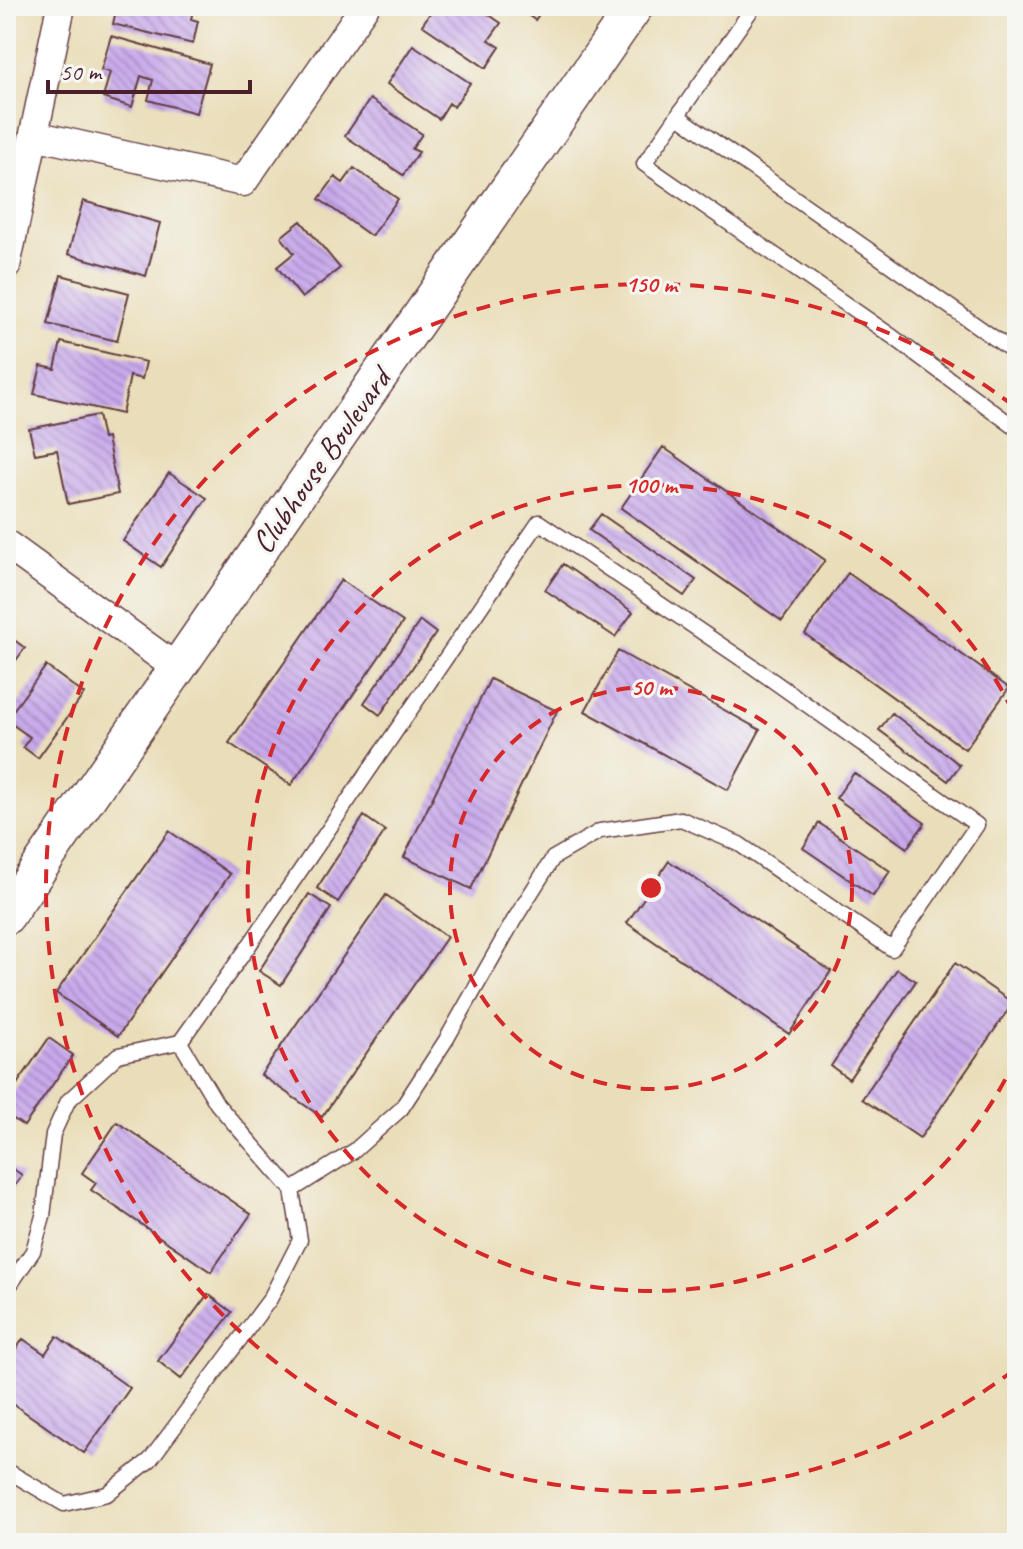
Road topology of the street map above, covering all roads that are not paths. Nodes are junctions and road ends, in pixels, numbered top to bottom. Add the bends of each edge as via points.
1 (61, 6) edge
2 (365, 6) edge
3 (635, 6) edge
4 (754, 6) edge
5 (678, 116) junction
6 (34, 135) junction
7 (6, 266) edge
8 (1017, 354) edge
9 (1017, 429) edge
10 (6, 544) edge
11 (178, 669) junction
12 (6, 916) edge
13 (180, 1042) junction
14 (292, 1190) junction
15 (6, 1291) edge
16 (6, 1470) edge

1 - 6 street
2 - 6 street via 243,182
3 - 11 street, Clubhouse Boulevard
4 - 5 lane
5 - 8 lane
5 - 9 lane via 644,164
6 - 7 street
10 - 11 street
11 - 12 street, Clubhouse Boulevard
13 - 14 lane via 217,1104
13 - 14 lane via 539,522 977,825 892,949 739,844 681,819 600,831 553,858 401,1109 354,1151
13 - 15 lane via 118,1055 68,1101 53,1134 33,1251
14 - 16 lane via 300,1240 270,1299 150,1460 107,1494 64,1504

